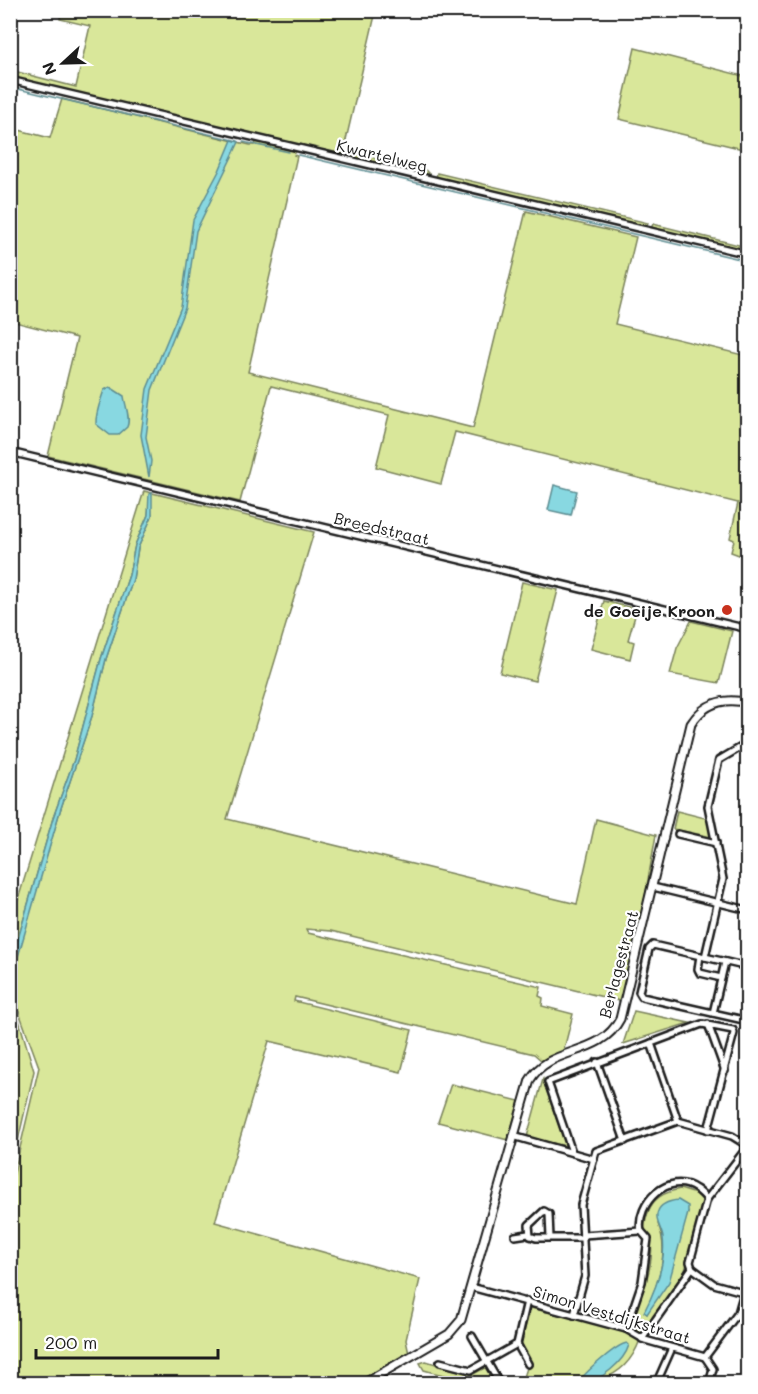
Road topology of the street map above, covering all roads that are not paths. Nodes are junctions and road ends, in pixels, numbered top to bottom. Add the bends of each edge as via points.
1 (10, 80) edge
2 (747, 254) edge
3 (10, 452) edge
4 (747, 629) edge
5 (747, 703) edge
6 (747, 743) edge
7 (678, 834) dead end
8 (716, 843) junction
9 (652, 887) junction
10 (718, 903) junction
11 (747, 910) edge
12 (703, 957) junction
13 (725, 962) junction
14 (747, 968) edge
15 (721, 978) junction
16 (713, 1013) junction
17 (747, 1022) edge
18 (708, 1024) junction
19 (651, 1043) junction
20 (597, 1062) junction
21 (725, 1071) junction
22 (678, 1121) junction
23 (708, 1130) junction
24 (513, 1136) junction
25 (625, 1141) junction
26 (747, 1146) edge
27 (572, 1152) junction
28 (594, 1159) junction
29 (707, 1199) junction
30 (641, 1231) junction
31 (528, 1234) junction
32 (515, 1236) dead end
33 (583, 1237) junction
34 (550, 1238) junction
35 (692, 1268) junction
36 (747, 1278) edge
37 (471, 1287) junction
38 (743, 1292) junction
39 (526, 1301) junction
40 (744, 1302) edge
41 (574, 1315) junction
42 (626, 1329) junction
43 (472, 1336) dead end
44 (642, 1339) junction
45 (517, 1344) junction
46 (672, 1348) junction
47 (705, 1357) junction
48 (487, 1361) junction
49 (440, 1362) dead end
50 (528, 1364) dead end
51 (497, 1379) dead end
52 (363, 1383) edge
53 (432, 1383) edge
54 (438, 1383) edge
55 (656, 1383) edge
56 (709, 1383) edge

1 - 2 street, Kwartelweg
3 - 4 street, Breedstraat
5 - 9 street, Berlagestraat via 726,700 712,704 691,724
6 - 8 street via 719,760 708,806
7 - 8 street
8 - 10 street via 723,879
9 - 10 street
9 - 24 street, Berlagestraat via 616,1026 600,1042 548,1062 536,1071 527,1087
10 - 11 street
10 - 12 street
12 - 13 street
12 - 15 street via 700,973
12 - 16 street via 650,946 639,995
13 - 14 street
13 - 15 street
15 - 16 street
16 - 17 street
18 - 19 street
18 - 21 street
18 - 21 street via 734,1031
19 - 20 street
19 - 22 street
20 - 25 street
20 - 27 street via 548,1082
21 - 23 street
22 - 23 street
22 - 25 street
23 - 26 street via 732,1136
24 - 27 street
24 - 37 street, Berlagestraat
25 - 28 street via 596,1151
26 - 29 street
27 - 28 street
28 - 33 street via 581,1205
29 - 30 street via 687,1185 665,1187 641,1211
29 - 35 street via 690,1262
30 - 33 street
30 - 42 street via 648,1239 646,1262
31 - 32 street
31 - 34 street
31 - 34 street via 534,1218 546,1210
33 - 34 street
33 - 41 street via 585,1276
35 - 38 street via 714,1284
35 - 44 street
36 - 38 street, Simon Vestdijkstraat
37 - 39 street, Simon Vestdijkstraat
37 - 52 street, Berlagestraat via 463,1315 454,1329
38 - 40 street, Simon Vestdijkstraat
39 - 41 street, Simon Vestdijkstraat
39 - 45 street
40 - 47 street, Simon Vestdijkstraat
41 - 42 street, Simon Vestdijkstraat
42 - 44 street, Simon Vestdijkstraat
43 - 48 street
44 - 46 street, Simon Vestdijkstraat
45 - 48 street
45 - 50 street
46 - 47 street, Simon Vestdijkstraat
46 - 55 street
47 - 56 street via 713,1368
48 - 49 street via 471,1370
48 - 51 street
53 - 54 street

